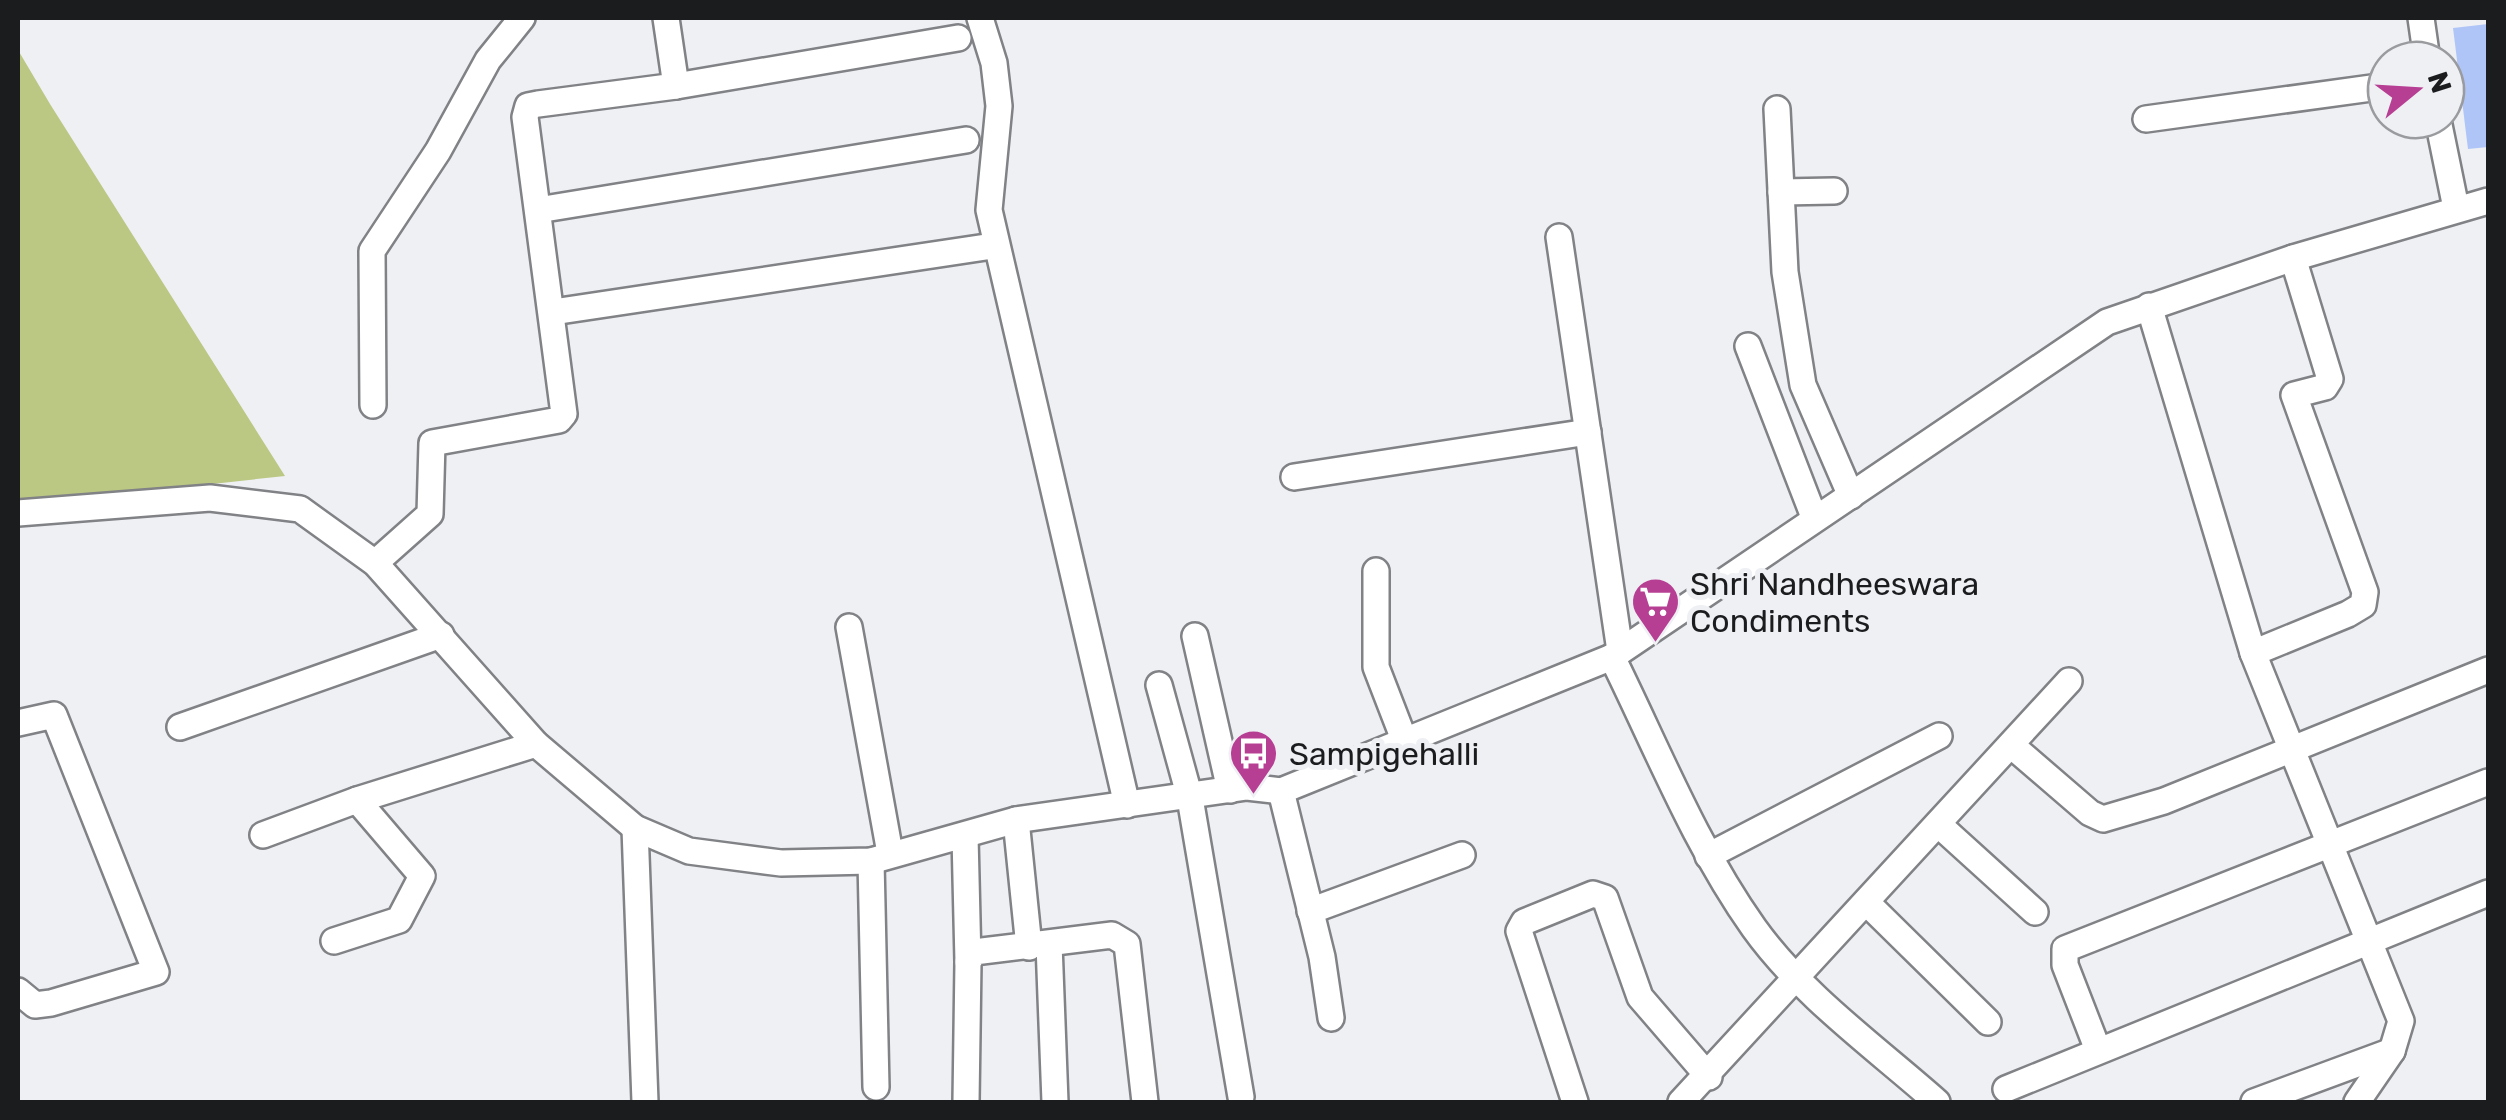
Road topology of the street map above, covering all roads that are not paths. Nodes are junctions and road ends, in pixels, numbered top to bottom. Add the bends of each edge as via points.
1 (522, 18) edge
2 (666, 18) edge
3 (980, 18) edge
4 (958, 38) dead end
5 (676, 86) junction
6 (2366, 89) edge
7 (1777, 108) dead end
8 (2146, 119) dead end
9 (966, 140) dead end
10 (2442, 140) edge
11 (1834, 191) dead end
12 (1781, 192) junction
13 (2488, 200) edge
14 (2456, 208) junction
15 (538, 210) junction
16 (1559, 237) dead end
17 (986, 246) dead end
18 (2293, 258) junction
19 (2150, 306) junction
20 (553, 312) junction
21 (1748, 346) dead end
22 (374, 405) dead end
23 (1588, 432) junction
24 (1294, 477) dead end
25 (1850, 496) junction
26 (18, 513) edge
27 (1814, 517) junction
28 (375, 562) junction
29 (1376, 571) dead end
30 (850, 627) dead end
31 (441, 635) junction
32 (1195, 636) dead end
33 (2252, 653) junction
34 (1616, 654) junction
35 (2488, 670) edge
36 (2069, 681) dead end
37 (1159, 685) dead end
38 (18, 723) edge
39 (180, 727) dead end
40 (1939, 736) dead end
41 (1405, 742) junction
42 (536, 744) junction
43 (2011, 745) junction
44 (2292, 748) junction
45 (2488, 782) edge
46 (1230, 790) junction
47 (1281, 791) junction
48 (1190, 798) junction
49 (357, 800) junction
50 (1127, 805) junction
51 (1016, 820) junction
52 (1938, 824) junction
53 (635, 828) junction
54 (263, 835) dead end
55 (965, 836) junction
56 (2331, 844) junction
57 (1462, 855) dead end
58 (1708, 856) junction
59 (880, 857) junction
60 (2488, 894) edge
61 (1866, 902) junction
62 (1310, 911) junction
63 (2035, 912) dead end
64 (2368, 940) junction
65 (334, 941) dead end
66 (1039, 946) junction
67 (968, 962) junction
68 (1798, 976) junction
69 (18, 991) edge
70 (1331, 1018) dead end
71 (1988, 1022) dead end
72 (2098, 1050) junction
73 (2392, 1050) junction
74 (1709, 1077) junction
75 (876, 1087) dead end
76 (2006, 1089) dead end
77 (1241, 1097) dead end
78 (645, 1102) edge
79 (966, 1102) edge
80 (1054, 1102) edge
81 (1145, 1102) edge
82 (1575, 1102) edge
83 (1681, 1102) edge
84 (1936, 1102) edge
85 (2254, 1102) edge
86 (2358, 1102) edge

1 - 22 street via 488,60 372,251
2 - 5 street
3 - 50 street via 999,106 989,210
4 - 5 street
5 - 15 street via 528,106
6 - 8 street
7 - 12 street
9 - 15 street
10 - 14 street
11 - 12 street
12 - 25 street via 1785,272 1803,385
13 - 14 street
14 - 18 street
15 - 20 street
16 - 23 street
17 - 20 street
18 - 19 street
18 - 33 street via 2330,379 2325,387 2294,395 2366,592 2363,605 2348,614
19 - 25 street via 2107,322
19 - 33 street
20 - 28 street via 564,414 432,443 430,514
21 - 27 street
23 - 24 street
23 - 34 street
25 - 27 street
26 - 28 street via 210,498 300,508
27 - 34 street
28 - 31 street
29 - 41 street via 1376,667
30 - 59 street
31 - 39 street
31 - 42 street
32 - 46 street
33 - 44 street
34 - 41 street
34 - 58 street
35 - 44 street
36 - 43 street
37 - 48 street
38 - 69 street via 54,715 156,972 51,1004 35,1005
40 - 58 street
41 - 47 street
42 - 49 street
42 - 53 street
43 - 44 street via 2103,819
43 - 52 street
44 - 56 street
45 - 56 street
46 - 47 street
46 - 48 street
47 - 62 street
48 - 50 street
48 - 77 street
49 - 54 street
49 - 65 street via 422,876 399,920
50 - 51 street
51 - 55 street
51 - 66 street
52 - 61 street
52 - 63 street
53 - 59 street via 690,851 733,859
53 - 78 street
55 - 59 street
55 - 67 street
56 - 64 street
56 - 72 street via 2065,948
57 - 62 street
58 - 68 street via 1756,930
59 - 75 street
60 - 64 street
61 - 68 street
61 - 71 street
62 - 70 street
64 - 72 street
64 - 73 street via 2401,1021
66 - 67 street via 982,949
66 - 80 street
66 - 81 street via 1112,934 1124,938
67 - 79 street
68 - 74 street
68 - 84 street
72 - 76 street
73 - 85 street
73 - 86 street
74 - 82 street via 1640,997 1605,898 1593,894 1524,922 1519,931
74 - 83 street

